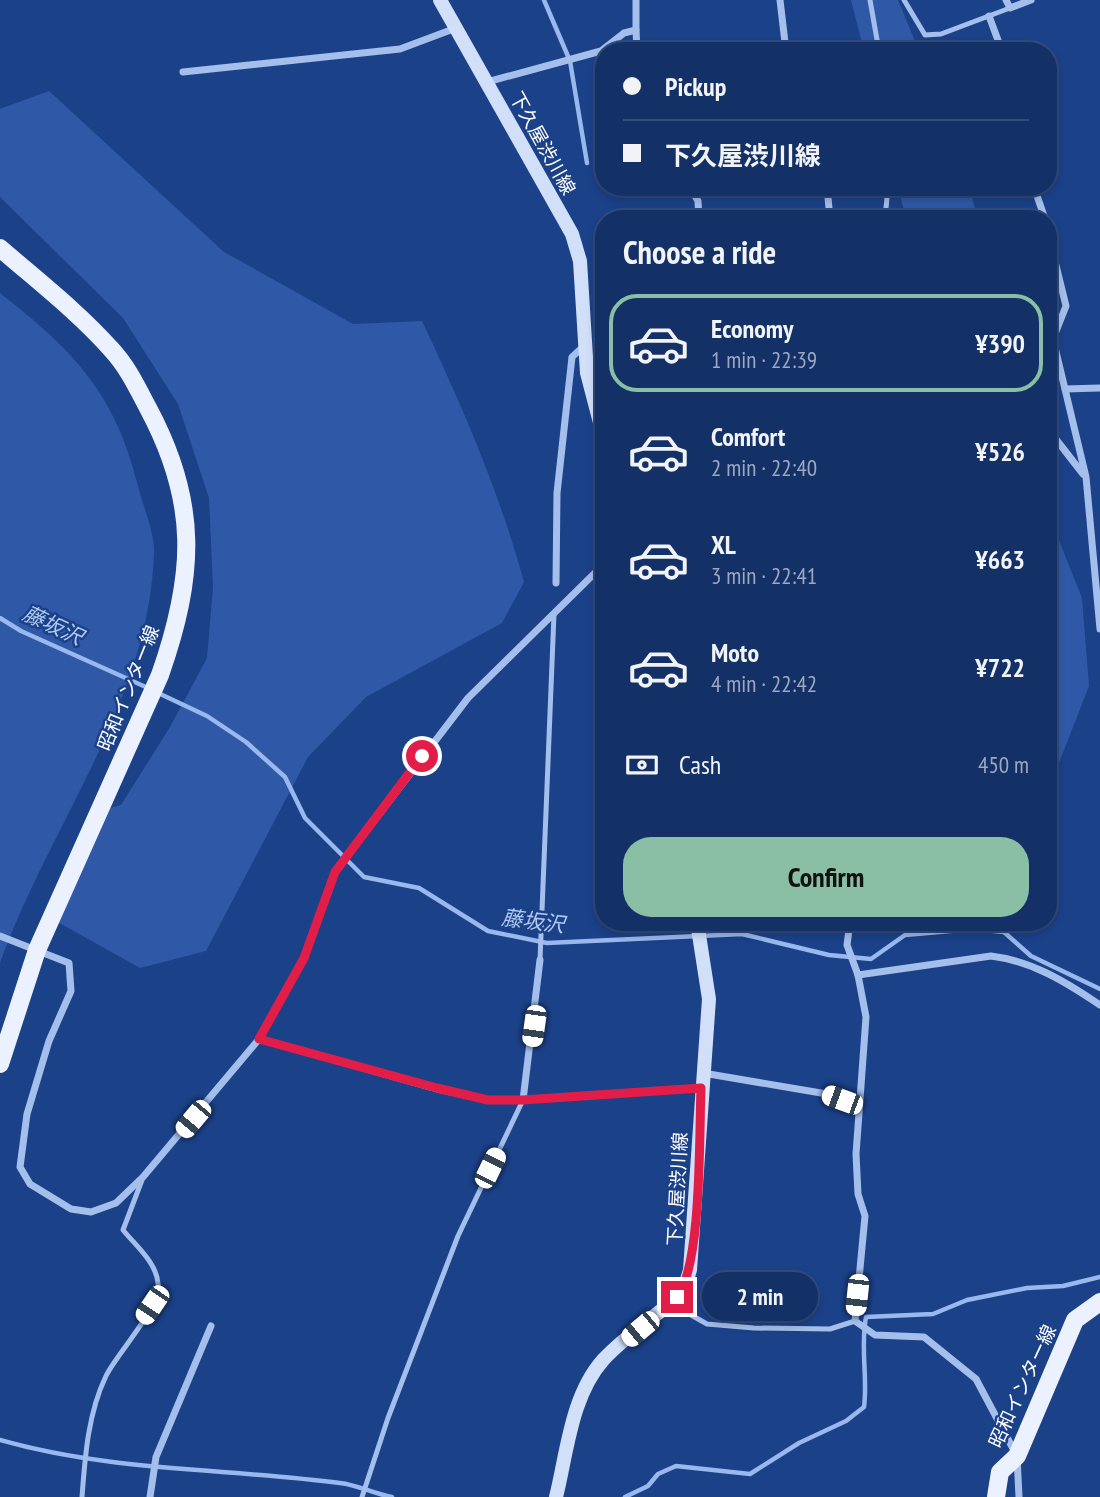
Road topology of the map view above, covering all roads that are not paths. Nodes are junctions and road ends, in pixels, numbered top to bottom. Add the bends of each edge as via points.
1 (440, 0) edge
2 (636, 0) edge
3 (780, 0) edge
4 (870, 0) edge
5 (904, 0) edge
6 (1006, 0) edge
7 (1031, 0) edge
8 (1010, 8) junction
9 (989, 16) junction
10 (456, 28) junction
11 (635, 30) junction
12 (612, 42) edge
13 (636, 42) edge
14 (785, 42) edge
15 (877, 42) edge
16 (999, 42) edge
17 (595, 53) edge
18 (183, 72) dead end
19 (487, 82) junction
20 (0, 248) edge
21 (1057, 270) edge
22 (1057, 329) edge
23 (586, 345) junction
24 (1057, 356) edge
25 (587, 373) junction
26 (595, 373) edge
27 (1100, 388) edge
28 (1065, 389) junction
29 (595, 404) edge
30 (1057, 440) edge
31 (1086, 477) junction
32 (595, 573) edge
33 (556, 583) dead end
34 (554, 614) junction
35 (1100, 629) edge
36 (699, 931) edge
37 (849, 931) edge
38 (0, 936) edge
39 (37, 950) junction
40 (540, 960) joint
41 (858, 975) junction
42 (1100, 1005) edge
43 (259, 1039) junction
44 (0, 1064) edge
45 (703, 1073) junction
46 (701, 1088) junction
47 (523, 1100) junction
48 (859, 1105) junction
49 (143, 1177) junction
50 (677, 1297) junction
51 (1100, 1302) edge
52 (855, 1321) junction
53 (211, 1326) dead end
54 (1017, 1456) junction
55 (82, 1497) edge
56 (149, 1497) edge
57 (362, 1497) edge
58 (556, 1497) edge
59 (996, 1497) edge
60 (1020, 1497) edge

1 - 10 main road, 下久屋渋川線
2 - 11 street
3 - 14 street
4 - 15 lane
5 - 9 lane via 925,35 941,34
6 - 8 street
7 - 8 street
8 - 9 lane
9 - 16 street
10 - 18 street via 400,49
10 - 19 main road, 下久屋渋川線
11 - 12 street
11 - 13 street
17 - 19 street
19 - 23 main road, 下久屋渋川線 via 572,233 580,261
20 - 39 main road, 昭和インター線 via 113,350 144,400 179,479 188,557 183,596 160,675
21 - 22 street via 1066,306
23 - 25 main road, 下久屋渋川線
23 - 33 street via 572,357 557,494
24 - 28 street
25 - 26 street
25 - 29 main road, 下久屋渋川線
27 - 28 street
28 - 31 street
30 - 31 street
31 - 35 street
32 - 34 street
34 - 40 lane
34 - 43 street via 468,698 335,872 304,958
36 - 45 main road, 下久屋渋川線 via 709,999
37 - 41 street via 847,945
38 - 39 street
39 - 44 main road, 昭和インター線
39 - 49 street via 69,963 71,991 49,1041 27,1115 20,1167 30,1184 71,1209 92,1212 116,1203
40 - 47 street
41 - 42 street via 991,956 1013,959 1060,978
41 - 48 street via 866,1017
43 - 47 street via 488,1100
43 - 49 street
45 - 46 main road, 下久屋渋川線
45 - 48 street via 827,1094
46 - 47 street
46 - 50 main road, 下久屋渋川線 via 693,1253 685,1286
47 - 57 lane via 458,1236
48 - 52 street via 858,1194 865,1216
49 - 55 lane via 123,1230 153,1266 159,1286 152,1305 105,1377 87,1441
50 - 52 lane via 691,1315 707,1324 830,1329
50 - 58 main road, 下久屋渋川線 via 602,1361 586,1386
51 - 54 main road, 昭和インター線 via 1075,1320
52 - 54 street via 875,1335 924,1337 976,1379
53 - 56 street via 156,1457
54 - 59 main road, 昭和インター線 via 1000,1472
54 - 60 street

